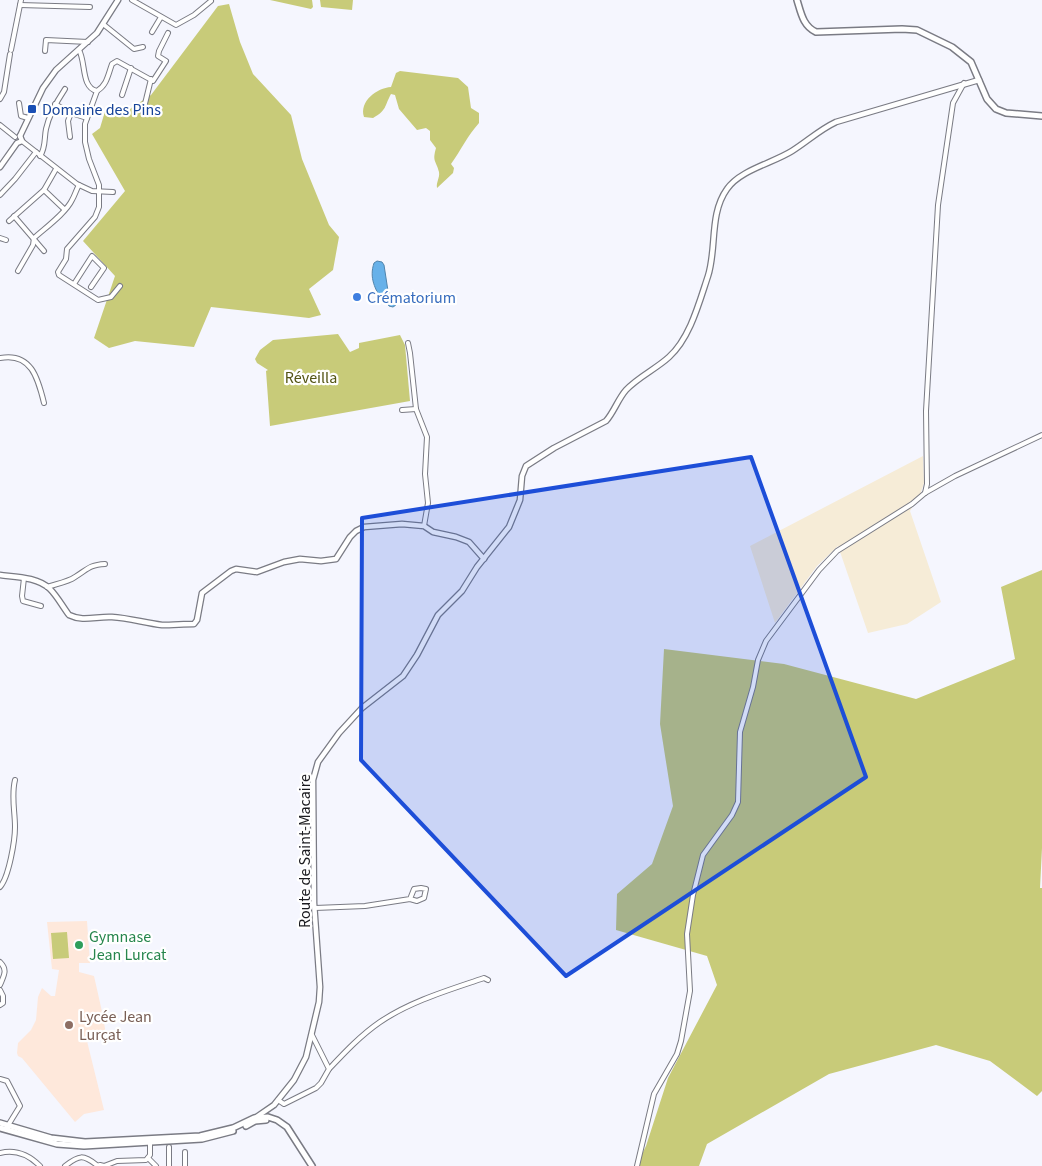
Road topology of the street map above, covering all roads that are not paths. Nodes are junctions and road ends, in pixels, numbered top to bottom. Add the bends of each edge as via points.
1 (49, 0) edge
2 (118, 0) edge
3 (132, 0) edge
4 (796, 0) edge
5 (20, 2) edge
6 (211, 2) dead end
7 (49, 6) junction
8 (90, 7) dead end
9 (161, 17) junction
10 (103, 24) junction
11 (152, 32) dead end
12 (168, 33) dead end
13 (88, 42) junction
14 (143, 47) dead end
15 (79, 50) junction
16 (45, 51) dead end
17 (131, 68) junction
18 (0, 76) edge
19 (6, 78) junction
20 (152, 80) junction
21 (980, 80) junction
22 (964, 83) junction
23 (65, 89) dead end
24 (97, 91) junction
25 (122, 95) dead end
26 (0, 99) edge
27 (19, 102) dead end
28 (55, 104) junction
29 (143, 112) dead end
30 (71, 113) junction
31 (1042, 116) edge
32 (28, 118) junction
33 (87, 118) junction
34 (0, 125) edge
35 (17, 136) junction
36 (70, 137) dead end
37 (19, 142) junction
38 (36, 152) junction
39 (40, 156) junction
40 (0, 166) edge
41 (56, 169) junction
42 (79, 185) junction
43 (44, 190) junction
44 (113, 192) dead end
45 (99, 193) junction
46 (0, 195) edge
47 (64, 209) junction
48 (14, 216) junction
49 (9, 221) dead end
50 (0, 238) edge
51 (34, 238) junction
52 (6, 240) dead end
53 (44, 251) dead end
54 (18, 271) dead end
55 (74, 284) junction
56 (120, 286) dead end
57 (92, 287) dead end
58 (408, 343) dead end
59 (0, 358) edge
60 (44, 403) dead end
61 (416, 409) junction
62 (402, 410) dead end
63 (1042, 434) edge
64 (925, 494) junction
65 (424, 526) junction
66 (484, 558) junction
67 (105, 564) dead end
68 (0, 575) edge
69 (24, 578) junction
70 (49, 588) junction
71 (42, 606) dead end
72 (15, 780) dead end
73 (0, 887) edge
74 (410, 899) dead end
75 (315, 908) junction
76 (0, 962) edge
77 (488, 980) dead end
78 (0, 985) edge
79 (0, 990) edge
80 (0, 1005) edge
81 (312, 1034) junction
82 (329, 1069) junction
83 (0, 1079) edge
84 (276, 1102) junction
85 (268, 1110) junction
86 (254, 1118) junction
87 (270, 1118) junction
88 (0, 1124) edge
89 (7, 1127) junction
90 (0, 1128) edge
91 (241, 1128) junction
92 (284, 1128) junction
93 (292, 1135) junction
94 (150, 1141) junction
95 (168, 1147) dead end
96 (185, 1152) dead end
97 (0, 1153) edge
98 (148, 1158) junction
99 (40, 1166) edge
100 (65, 1166) edge
101 (98, 1166) edge
102 (104, 1166) edge
103 (156, 1166) edge
104 (170, 1166) edge
105 (185, 1166) edge
106 (312, 1166) edge
107 (637, 1166) edge

1 - 7 street
2 - 10 street
3 - 9 street
4 - 21 main road via 805,24 816,32 918,30 965,55
5 - 7 street
5 - 19 street
6 - 9 street via 176,25
7 - 8 street
9 - 11 street
10 - 13 street
10 - 14 street via 134,49
12 - 20 street via 158,52 158,56 166,61
13 - 15 street
13 - 16 street via 46,40
15 - 24 street via 87,84
15 - 32 street via 56,70
17 - 20 street
17 - 24 street via 114,62 106,82
17 - 25 street
18 - 19 street
19 - 26 street
20 - 29 street
21 - 22 street, Route de Saint-Macaire
21 - 31 main road via 987,99 1000,112
22 - 64 street via 953,103 938,206 926,411
22 - 66 street, Route de Saint-Macaire via 836,122 793,150 731,183 716,212 713,253 704,288 692,322 677,349 626,390 606,421 526,466 520,500 509,527
23 - 28 street
24 - 33 street
27 - 32 street via 21,116
28 - 30 street
28 - 39 street
30 - 33 street
30 - 36 street via 68,121
32 - 35 street
33 - 45 street via 85,142
34 - 35 street
35 - 37 street via 14,140
37 - 38 street
37 - 40 street
38 - 39 street
38 - 46 street
39 - 41 street
41 - 42 street
41 - 43 street
42 - 45 street
42 - 47 street
43 - 47 street
43 - 48 street
44 - 45 street
45 - 55 street via 96,217 67,249 58,272
47 - 51 street
48 - 49 street
48 - 51 street
50 - 52 street
51 - 53 street
51 - 54 street
55 - 56 street via 98,300 111,297
55 - 57 street via 92,256 104,268
58 - 61 street
59 - 60 street via 15,357 26,361 39,382
61 - 62 street
61 - 65 street via 428,437 425,474 428,503
63 - 64 street
64 - 107 street via 827,560 763,647 740,732 738,802 703,855 693,894 687,934 690,991 677,1054 653,1098
65 - 66 street via 433,532 469,542
65 - 70 street via 364,527 350,536 336,558 321,561 300,559 257,572 242,569 231,572 202,593 194,624 163,625 110,617 74,618 69,616
66 - 75 street, Route de Saint-Macaire via 462,591 438,615 403,676 362,708 318,762 313,780
67 - 70 street via 97,564
68 - 69 street
69 - 70 street
69 - 71 street via 23,601
72 - 73 street via 12,790 15,827 6,877
74 - 75 street via 366,906
75 - 81 street, Route de Saint-Macaire via 320,987
76 - 78 street via 6,973
77 - 82 street via 476,980 401,1009 359,1038
79 - 80 street via 3,996
81 - 82 street
81 - 84 street, Route de Saint-Macaire via 306,1058
82 - 84 street via 316,1088 284,1104
83 - 89 street via 7,1081 20,1106
84 - 85 street, Route de Saint-Macaire
84 - 87 street, Route de Saint-Macaire
85 - 86 street, Route de Saint-Macaire
85 - 87 street
86 - 87 main road
86 - 94 main road via 209,1134
87 - 91 street via 255,1120
87 - 92 street
87 - 93 main road via 283,1123
88 - 89 main road
89 - 90 main road
89 - 94 main road via 78,1142
91 - 92 main road via 262,1120
91 - 94 main road via 202,1139
92 - 93 main road
93 - 106 main road
94 - 98 street
95 - 104 street
96 - 105 street
97 - 99 street via 20,1153
98 - 102 street via 117,1161
98 - 103 street
100 - 101 street via 83,1157
101 - 102 street

